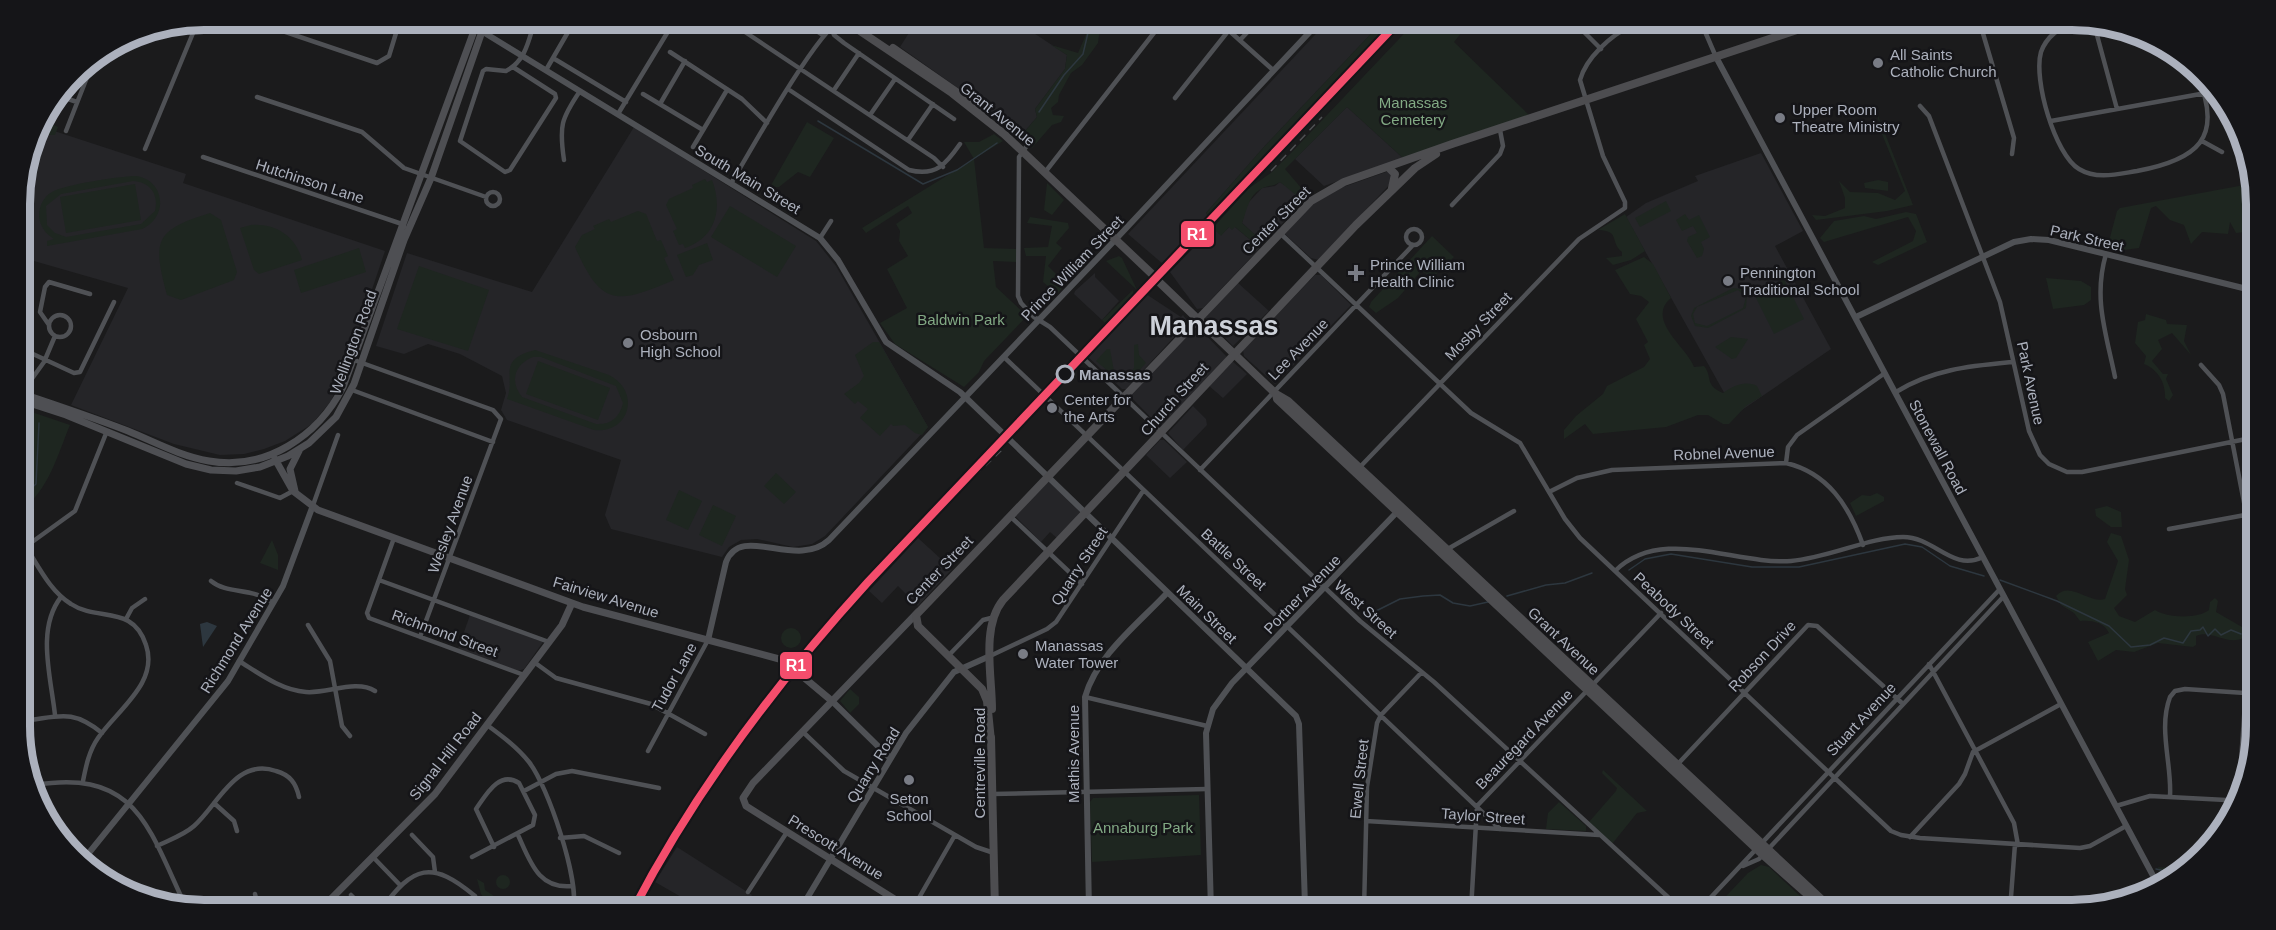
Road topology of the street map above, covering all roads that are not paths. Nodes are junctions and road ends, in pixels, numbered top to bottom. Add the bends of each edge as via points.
1 (194, 30) edge
2 (280, 30) edge
3 (397, 30) edge
4 (478, 30) edge
5 (480, 30) edge
6 (532, 30) edge
7 (569, 30) edge
8 (669, 30) edge
9 (742, 30) edge
10 (815, 30) edge
11 (827, 30) edge
12 (833, 30) edge
13 (866, 30) edge
14 (1156, 30) edge
15 (1229, 30) joint
16 (1250, 30) edge
17 (1311, 30) edge
18 (1582, 30) edge
19 (1624, 30) edge
20 (1704, 30) edge
21 (1797, 30) edge
22 (1982, 30) edge
23 (2061, 30) edge
24 (2096, 32) edge
25 (824, 36) junction
26 (1240, 40) junction
27 (1601, 49) junction
28 (670, 52) dead end
29 (859, 53) junction
30 (523, 56) junction
31 (1716, 57) junction
32 (553, 58) junction
33 (685, 61) junction
34 (513, 67) junction
35 (801, 69) junction
36 (546, 70) junction
37 (1273, 70) junction
38 (88, 74) edge
39 (896, 79) junction
40 (2200, 86) edge
41 (788, 89) junction
42 (727, 90) junction
43 (834, 90) junction
44 (580, 91) junction
45 (2206, 93) edge
46 (643, 94) dead end
47 (2202, 94) junction
48 (257, 97) dead end
49 (66, 98) edge
50 (1175, 98) dead end
51 (1585, 100) junction
52 (77, 102) junction
53 (626, 102) junction
54 (660, 104) junction
55 (933, 104) junction
56 (1920, 106) dead end
57 (2117, 109) junction
58 (618, 114) junction
59 (870, 115) junction
60 (954, 119) dead end
61 (2051, 121) junction
62 (767, 123) junction
63 (703, 130) junction
64 (1500, 130) junction
65 (66, 131) dead end
66 (1490, 133) junction
67 (908, 140) junction
68 (2202, 141) junction
69 (960, 144) dead end
70 (693, 147) dead end
71 (1024, 148) junction
72 (145, 149) dead end
73 (2222, 152) dead end
74 (2012, 154) dead end
75 (203, 157) dead end
76 (564, 160) dead end
77 (943, 167) junction
78 (1388, 167) junction
79 (1047, 170) junction
80 (427, 177) junction
81 (732, 183) junction
82 (1392, 189) junction
83 (486, 197) dead end
84 (1452, 205) dead end
85 (831, 221) dead end
86 (402, 224) junction
87 (407, 232) junction
88 (1280, 233) junction
89 (820, 238) junction
90 (1116, 239) junction
91 (1413, 245) dead end
92 (2106, 254) junction
93 (1983, 256) junction
94 (1316, 267) junction
95 (1152, 274) dead end
96 (1158, 281) dead end
97 (2246, 289) edge
98 (90, 294) dead end
99 (114, 302) dead end
100 (1357, 305) junction
101 (1856, 317) junction
102 (1039, 320) junction
103 (1198, 320) junction
104 (49, 325) junction
105 (55, 336) junction
106 (30, 353) edge
107 (1234, 353) junction
108 (1004, 357) junction
109 (45, 360) junction
110 (358, 362) junction
111 (2013, 362) junction
112 (2201, 365) dead end
113 (1885, 373) junction
114 (2115, 376) dead end
115 (30, 382) edge
116 (1440, 383) junction
117 (352, 390) junction
118 (1896, 392) junction
119 (1275, 393) junction
120 (965, 397) junction
121 (1124, 397) junction
122 (30, 400) edge
123 (108, 428) junction
124 (1162, 434) junction
125 (338, 435) dead end
126 (1086, 436) junction
127 (2246, 439) edge
128 (493, 442) junction
129 (2233, 442) junction
130 (301, 449) junction
131 (272, 454) junction
132 (276, 462) junction
133 (1786, 463) junction
134 (1200, 470) junction
135 (1357, 470) junction
136 (1125, 473) junction
137 (1048, 476) junction
138 (237, 483) dead end
139 (1143, 490) junction
140 (1549, 492) junction
141 (295, 494) junction
142 (312, 508) junction
143 (2246, 509) edge
144 (1400, 510) junction
145 (1514, 511) dead end
146 (1086, 513) junction
147 (2246, 514) edge
148 (1011, 516) junction
149 (2169, 529) dead end
150 (394, 538) junction
151 (1111, 538) junction
152 (30, 543) edge
153 (1863, 545) junction
154 (739, 548) joint
155 (1444, 551) junction
156 (1049, 552) junction
157 (30, 557) edge
158 (1983, 557) junction
159 (451, 559) junction
160 (1615, 571) junction
161 (379, 580) junction
162 (211, 581) dead end
163 (1082, 584) junction
164 (1324, 588) junction
165 (2000, 589) junction
166 (1167, 593) junction
167 (61, 597) junction
168 (2004, 597) junction
169 (145, 599) dead end
170 (435, 600) junction
171 (273, 603) junction
172 (572, 603) junction
173 (918, 612) junction
174 (1660, 614) junction
175 (995, 617) junction
176 (126, 619) junction
177 (308, 625) dead end
178 (905, 626) junction
179 (918, 626) junction
180 (1287, 626) junction
181 (420, 637) junction
182 (708, 640) junction
183 (549, 642) junction
184 (949, 655) junction
185 (990, 656) junction
186 (239, 662) junction
187 (534, 662) junction
188 (1929, 664) junction
189 (961, 668) junction
190 (1246, 669) junction
191 (1934, 672) junction
192 (1421, 673) junction
193 (524, 675) junction
194 (1590, 687) junction
195 (337, 689) junction
196 (375, 691) dead end
197 (1745, 692) junction
198 (2246, 693) joint
199 (1085, 697) junction
200 (1897, 699) junction
201 (831, 701) junction
202 (1904, 704) junction
203 (2061, 704) junction
204 (669, 713) junction
205 (55, 715) junction
206 (1381, 715) junction
207 (30, 719) edge
208 (487, 725) junction
209 (1207, 726) junction
210 (802, 732) junction
211 (102, 733) junction
212 (705, 734) dead end
213 (350, 736) dead end
214 (991, 741) junction
215 (1974, 750) junction
216 (648, 751) dead end
217 (890, 758) junction
218 (1520, 761) junction
219 (1675, 767) junction
220 (1829, 771) junction
221 (1835, 777) junction
222 (2238, 777) edge
223 (83, 781) junction
224 (542, 782) junction
225 (40, 784) edge
226 (659, 788) dead end
227 (873, 788) junction
228 (1207, 789) junction
229 (524, 791) junction
230 (1085, 792) junction
231 (992, 794) junction
232 (2170, 796) junction
233 (299, 797) dead end
234 (2231, 797) edge
235 (214, 803) junction
236 (130, 804) junction
237 (746, 806) joint
238 (1477, 806) junction
239 (2116, 806) junction
240 (1366, 820) junction
241 (2126, 826) junction
242 (1476, 827) junction
243 (1500, 829) junction
244 (237, 831) dead end
245 (787, 831) junction
246 (412, 835) dead end
247 (518, 835) junction
248 (955, 835) junction
249 (1599, 835) junction
250 (1910, 837) junction
251 (560, 838) junction
252 (2016, 845) junction
253 (157, 846) junction
254 (494, 847) junction
255 (1762, 849) junction
256 (619, 853) dead end
257 (994, 853) junction
258 (87, 855) edge
259 (373, 857) junction
260 (472, 857) dead end
261 (831, 860) junction
262 (1740, 867) junction
263 (435, 872) junction
264 (2155, 879) edge
265 (400, 885) junction
266 (573, 886) junction
267 (748, 892) dead end
268 (255, 894) dead end
269 (351, 895) dead end
270 (475, 896) dead end
271 (1810, 897) junction
272 (181, 899) edge
273 (256, 900) edge
274 (330, 900) edge
275 (356, 900) edge
276 (389, 900) edge
277 (573, 900) edge
278 (806, 900) edge
279 (896, 900) edge
280 (918, 900) edge
281 (995, 900) edge
282 (1089, 900) edge
283 (1211, 900) edge
284 (1305, 900) edge
285 (1364, 900) edge
286 (1472, 900) edge
287 (1671, 900) edge
288 (1709, 900) edge
289 (1812, 900) edge
290 (1813, 900) edge
291 (1821, 900) edge
292 (2011, 900) edge

1 - 72 street
2 - 3 street via 377,63 389,56
4 - 80 main road, Wellington Road
5 - 30 street, South Main Street
6 - 30 street
7 - 32 street
8 - 53 street
9 - 35 street
10 - 25 street
11 - 25 street
12 - 29 street
13 - 71 main road, Grant Avenue
14 - 79 street
15 - 26 street
15 - 50 street
16 - 26 street
17 - 37 street, Prince William Street
18 - 27 street
19 - 27 street
20 - 31 street, Stonewall Road
21 - 31 highway, Center Street
22 - 74 street via 2014,138
23 - 61 street via 2052,35 2042,52 2040,75
24 - 57 street
25 - 35 street
26 - 37 street
27 - 51 street via 1581,74
28 - 33 street
29 - 39 street
29 - 43 street
30 - 34 street
30 - 36 street, South Main Street
31 - 51 highway, Center Street
31 - 101 street, Stonewall Road
32 - 36 street
32 - 53 street
33 - 42 street
33 - 54 street
34 - 34 street via 556,98 506,172 460,141 483,71 506,71
35 - 41 street
35 - 43 street
36 - 44 street, South Main Street
37 - 90 street, Prince William Street
38 - 52 street
39 - 55 street
39 - 59 street
40 - 47 street
41 - 62 street
41 - 77 street via 907,169 930,172
42 - 62 street
42 - 63 street
43 - 59 street
44 - 58 street, South Main Street
44 - 76 street via 561,125
45 - 47 street
46 - 54 street
47 - 57 street
47 - 68 street via 2207,119
48 - 80 street via 362,132 377,142 397,165
49 - 52 street
51 - 64 highway, Center Street
51 - 116 street, Mosby Street via 1603,156 1626,206 1580,238
52 - 65 street
53 - 58 street
54 - 63 street
55 - 60 street
55 - 67 street
56 - 93 street, Park Avenue via 1927,112
57 - 61 street
58 - 81 street, South Main Street
59 - 67 street
61 - 68 street via 2059,148 2068,161 2097,175 2177,162
62 - 81 street
63 - 70 street
64 - 66 highway, Center Street
64 - 84 street via 1500,154
66 - 78 highway, Center Street
66 - 82 highway, Church Street via 1427,159
67 - 77 street
68 - 73 street
69 - 77 street
71 - 79 main road, Grant Avenue
71 - 102 street, West Street via 1019,157 1018,298
75 - 86 street, Hutchinson Lane
78 - 82 highway via 1396,177
78 - 88 highway, Center Street via 1327,190
79 - 90 main road, Grant Avenue
80 - 83 street
80 - 86 main road, Wellington Road
80 - 87 main road, Wellington Road
81 - 89 street, South Main Street
82 - 94 highway, Church Street
85 - 89 street
86 - 87 street
86 - 110 main road, Wellington Road
87 - 110 main road, Wellington Road
88 - 94 street, Peabody Street
88 - 103 highway, Center Street
89 - 120 street, South Main Street via 838,260 886,342
90 - 95 main road, Grant Avenue
90 - 102 street, Prince William Street
91 - 100 street, Lee Avenue
92 - 93 street, Park Street via 2031,239
92 - 97 street, Park Street
92 - 114 street via 2098,293
93 - 101 street, Park Street
93 - 111 street, Park Avenue via 2005,317
94 - 100 street, Peabody Street
94 - 107 highway, Church Street
96 - 103 main road, Grant Avenue
98 - 104 street via 49,282 40,312
99 - 109 street via 80,372
100 - 116 street, Peabody Street
100 - 119 street, Lee Avenue
101 - 113 street, Stonewall Road
102 - 108 street, Prince William Street
102 - 121 street, West Street
103 - 107 main road, Grant Avenue
103 - 121 highway, Center Street
104 - 105 street
104 - 105 street via 59,315 71,321 67,335
105 - 109 street
106 - 109 street
107 - 119 main road, Grant Avenue
107 - 124 highway, Church Street
108 - 120 street, Prince William Street
108 - 126 street, Battle Street
109 - 115 street
110 - 117 main road, Wellington Road
110 - 128 street, Wesley Avenue via 493,411 501,418
110 - 131 main road, Wellington Road via 322,420 296,442
111 - 118 street via 1944,370
111 - 129 street, Park Avenue via 2032,437 2044,460 2059,470 2082,471
112 - 129 street via 2222,389
113 - 118 street, Stonewall Road
113 - 133 street via 1797,435 1788,447
116 - 135 street, Mosby Street
116 - 140 street, Peabody Street via 1481,421 1520,443
117 - 128 street
117 - 130 main road, Wellington Road via 326,428
118 - 158 street, Stonewall Road
119 - 134 street, Lee Avenue
119 - 135 main road, Grant Avenue
120 - 137 street, Main Street
120 - 154 street, Prince William Street via 825,544 798,552 756,545
121 - 124 street, West Street
121 - 126 highway, Center Street
122 - 123 main road, Wellington Road
123 - 131 main road, Wellington Road via 209,461 235,462
123 - 132 main road, Wellington Road via 186,464 212,470 246,470
123 - 152 street via 75,511
124 - 134 street, West Street
124 - 136 highway, Church Street
125 - 142 street, Richmond Avenue
126 - 136 street, Battle Street
126 - 137 highway, Center Street
127 - 129 street, Park Avenue
128 - 159 street, Wesley Avenue
129 - 143 street
130 - 132 main road, Wellington Road
130 - 141 main road via 290,470
131 - 132 main road, Fairview Avenue
132 - 141 main road, Fairview Avenue
133 - 140 street, Robnel Avenue via 1612,470 1577,478
133 - 153 street, Robnel Avenue via 1828,484 1846,508
134 - 164 street, West Street
135 - 144 main road, Grant Avenue
136 - 139 street, Battle Street
136 - 146 highway, Church Street
137 - 146 street, Main Street
137 - 148 highway, Center Street
138 - 141 street via 278,498
139 - 151 street, Quarry Street
139 - 180 street, Battle Street
140 - 160 street, Peabody Street via 1574,531
141 - 142 main road, Fairview Avenue
142 - 150 main road, Fairview Avenue
142 - 171 street, Richmond Avenue
144 - 155 main road, Grant Avenue
144 - 164 street, Portner Avenue
145 - 155 street
146 - 151 street, Main Street
146 - 156 highway, Church Street
147 - 149 street
148 - 156 street
148 - 173 highway, Center Street
150 - 159 main road, Fairview Avenue
150 - 161 street, Richmond Street
151 - 163 street, Quarry Street
151 - 166 street, Main Street
153 - 158 street via 1910,537 1932,544 1952,559 1972,561
153 - 160 street via 1813,558 1773,561 1665,548 1639,554
154 - 182 street, Tudor Lane via 726,562
155 - 194 main road, Grant Avenue
156 - 163 street
156 - 175 highway, Church Street via 1003,600
157 - 167 street
158 - 165 street, Stonewall Road
159 - 170 street, Wesley Avenue
159 - 172 main road, Fairview Avenue
160 - 174 street, Peabody Street
161 - 170 street
161 - 181 street, Richmond Street via 368,616
162 - 171 street via 221,587 254,592
163 - 185 street, Quarry Street via 1059,618 1038,633
164 - 180 street, Portner Avenue
164 - 192 street, West Street
165 - 168 street, Stonewall Road
165 - 188 street, Stuart Avenue
166 - 190 street, Main Street
166 - 199 street, Mathis Avenue via 1104,659
167 - 176 street via 78,608
167 - 205 street via 47,630
168 - 191 street, Stuart Avenue
168 - 203 street, Stonewall Road
169 - 176 street via 132,608
170 - 181 street, Wesley Avenue
170 - 183 street
171 - 186 street, Richmond Avenue
172 - 182 main road, Fairview Avenue
172 - 183 main road, Signal Hill Road via 566,620
173 - 178 main road, Center Street
173 - 179 highway
174 - 194 street, Beauregard Avenue
174 - 197 street, Peabody Street
175 - 184 street, Church Street via 983,620
175 - 185 highway, Centreville Road
176 - 211 street via 145,641 148,668 141,686
177 - 195 street via 330,661
178 - 179 main road, Center Street
178 - 201 main road, Center Street
179 - 184 highway
180 - 190 street, Portner Avenue
180 - 206 street, Battle Street
181 - 193 street, Richmond Street
182 - 201 main road, Fairview Avenue via 783,660
182 - 204 street, Tudor Lane
183 - 187 main road, Signal Hill Road
184 - 189 highway
185 - 189 street, Quarry Road
185 - 214 highway, Centreville Road
186 - 195 street via 293,690 310,693
186 - 236 street, Richmond Avenue via 219,693
187 - 193 main road, Signal Hill Road
187 - 204 street via 556,678 643,701
188 - 191 street
188 - 200 street, Stuart Avenue
189 - 214 highway via 984,692
189 - 217 street, Quarry Road via 944,684
190 - 209 street, Portner Avenue via 1217,701
190 - 284 street, Main Street via 1298,722
191 - 202 street, Stuart Avenue
191 - 215 street
192 - 206 street
192 - 218 street, West Street
193 - 208 main road, Signal Hill Road
194 - 218 street, Beauregard Avenue
194 - 219 main road, Grant Avenue
195 - 196 street via 364,687
195 - 213 street via 342,726
197 - 200 street, Robson Drive via 1805,626 1812,624
197 - 219 street, Robson Drive
197 - 220 street, Peabody Street
198 - 222 street
198 - 232 street via 2185,689 2172,694 2168,701 2165,747
199 - 209 street
199 - 230 street, Mathis Avenue
200 - 202 street, Robson Drive
200 - 220 street, Stuart Avenue
201 - 210 main road, Center Street
201 - 217 street, Fairview Avenue
202 - 221 street, Stuart Avenue
203 - 215 street
203 - 239 street, Stonewall Road
204 - 212 street
204 - 216 street, Tudor Lane
205 - 207 street
205 - 211 street via 77,717
206 - 238 street, Battle Street
206 - 240 street, Ewell Street via 1369,772
208 - 224 street via 520,752
208 - 259 main road, Signal Hill Road via 435,794
209 - 228 street, Portner Avenue
210 - 227 street via 841,769
210 - 237 main road, Center Street via 744,794
211 - 223 street via 90,753
214 - 231 highway, Centreville Road
215 - 250 street via 1959,784
215 - 252 street via 2014,823
217 - 227 street, Quarry Road
218 - 238 street, Beauregard Avenue
218 - 249 street, West Street
219 - 255 main road, Grant Avenue
220 - 221 street, Peabody Street
220 - 255 street, Stuart Avenue
221 - 250 street, Peabody Street via 1892,831
221 - 255 street, Stuart Avenue
223 - 225 street
223 - 236 street via 104,787
224 - 226 street via 572,771
224 - 229 street
224 - 251 street
227 - 248 street
227 - 261 street, Quarry Road
228 - 230 street
228 - 283 street, Portner Avenue
229 - 247 street via 535,819 531,828
229 - 254 street via 514,780 502,780 492,786 476,808
230 - 231 street
230 - 282 street, Mathis Avenue
231 - 257 highway, Centreville Road
232 - 234 street via 2223,801
232 - 239 street via 2139,798
233 - 235 street via 287,776 260,768 236,778
235 - 244 street via 234,821
235 - 253 street via 194,826
236 - 253 street
236 - 258 street, Richmond Avenue
237 - 245 main road, Prescott Avenue
238 - 242 street, Beauregard Avenue
238 - 243 street, Battle Street
239 - 241 street, Stonewall Road
240 - 242 street, Taylor Street
240 - 285 street, Ewell Street
241 - 252 street, Peabody Street via 2085,848
241 - 264 street, Stonewall Road
242 - 243 street, Taylor Street
242 - 286 street, Beauregard Avenue
243 - 249 street, Taylor Street
245 - 261 main road, Prescott Avenue
245 - 267 street
246 - 263 street via 433,857
247 - 254 street
247 - 266 street via 539,877 553,884
248 - 257 street
248 - 280 street
249 - 287 street, West Street
250 - 252 street, Peabody Street
251 - 256 street via 584,836
251 - 266 street
252 - 292 street
253 - 272 street
254 - 260 street
255 - 262 street, Stuart Avenue
255 - 262 street, Stuart Avenue via 1754,862
255 - 271 main road, Grant Avenue
255 - 291 main road, Grant Avenue
257 - 281 highway, Centreville Road
259 - 265 street
259 - 274 main road, Signal Hill Road
261 - 278 street, Quarry Road
261 - 279 main road, Prescott Avenue
262 - 288 street, Stuart Avenue
263 - 265 street via 415,876
263 - 270 street via 454,879
265 - 276 street
266 - 277 street
268 - 273 street
269 - 275 street
271 - 289 main road
271 - 290 main road, Grant Avenue

